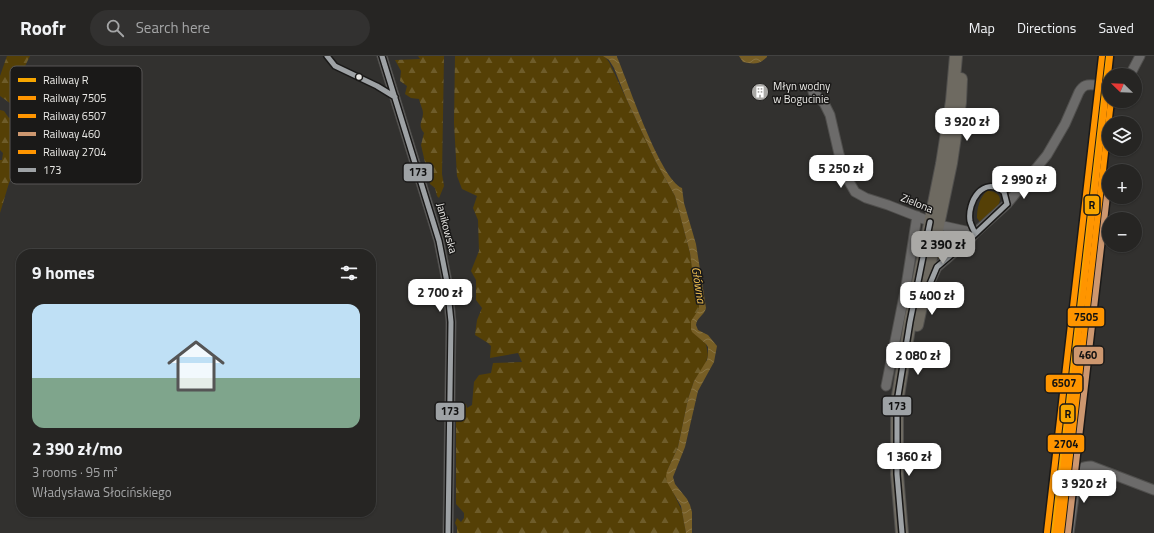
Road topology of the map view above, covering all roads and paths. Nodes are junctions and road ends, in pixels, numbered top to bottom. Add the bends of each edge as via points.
1 (382, 56) edge
2 (956, 56) edge
3 (960, 56) edge
4 (1140, 56) edge
5 (1134, 68) edge
6 (1095, 85) tunnel mouth
7 (813, 92) dead end
8 (917, 216) junction
9 (934, 223) junction
10 (975, 233) junction
11 (923, 300) junction
12 (886, 386) dead end
13 (898, 422) junction
14 (1154, 490) edge
15 (448, 533) edge
16 (902, 533) edge
17 (1069, 533) edge

1 - 15 street, Janikowska via 435,226 447,282 451,341
2 - 9 main road
3 - 9 main road via 959,110 951,163
4 - 5 street
6 - 10 street via 1082,86 1060,134 1046,155 1007,204
7 - 8 street, Zielona via 824,102 830,115 845,172 855,192
8 - 9 street, Zielona
8 - 12 street
9 - 10 street, Zielona
9 - 11 main road
9 - 13 main road via 903,362 897,402
10 - 11 street via 937,267
11 - 13 main road via 908,362
13 - 16 main road via 896,474
14 - 17 street via 1091,466 1084,466 1077,475

